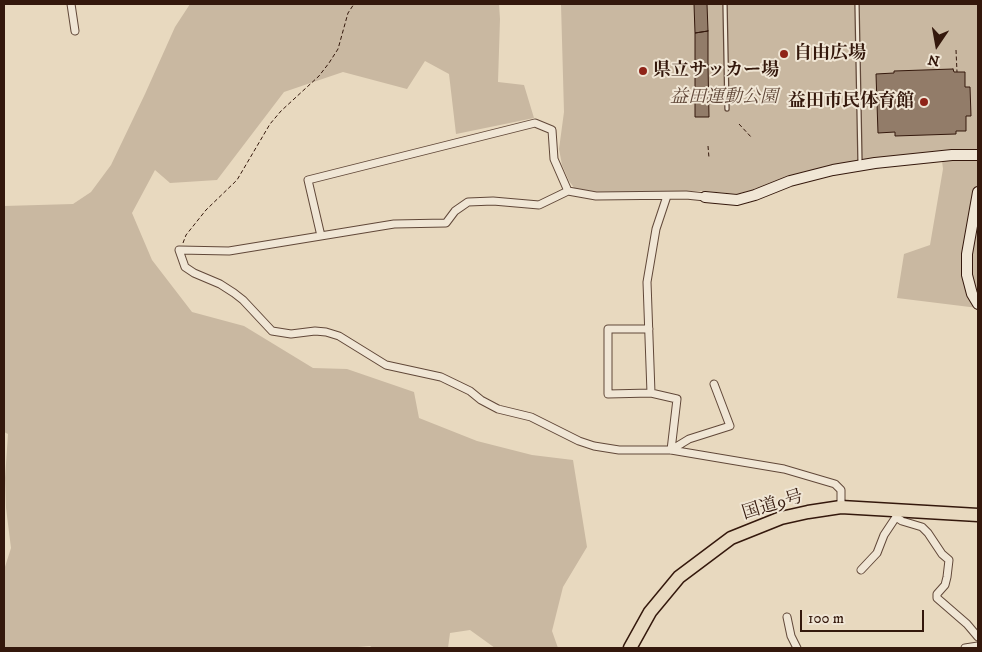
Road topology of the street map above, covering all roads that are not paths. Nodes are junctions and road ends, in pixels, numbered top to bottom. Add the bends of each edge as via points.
1 (71, 4) edge
2 (725, 4) edge
3 (857, 4) edge
4 (75, 31) dead end
5 (728, 109) dead end
6 (978, 155) edge
7 (860, 166) junction
8 (568, 191) junction
9 (978, 192) edge
10 (667, 196) junction
11 (705, 197) joint
12 (321, 236) junction
13 (978, 304) edge
14 (649, 329) junction
15 (714, 384) dead end
16 (650, 393) junction
17 (671, 450) junction
18 (842, 506) junction
19 (896, 513) junction
20 (978, 515) edge
21 (862, 570) dead end
22 (787, 617) dead end
23 (978, 637) edge
24 (978, 646) edge
25 (630, 648) edge
26 (797, 648) edge
27 (965, 648) edge

1 - 4 street
2 - 5 lane
3 - 7 lane
6 - 7 street
7 - 11 street via 790,181 736,200
8 - 10 street via 596,196
8 - 12 street via 539,205 468,202 446,223 394,224
8 - 12 street via 554,159 552,130 535,123 308,180
9 - 13 street via 967,254 967,275
10 - 11 street
10 - 14 street via 656,229 647,282
12 - 17 street via 229,252 179,250 185,267 234,293 272,330 291,334 315,331 339,336 386,365 441,378 470,391 498,410 531,417 594,446 619,450
14 - 16 street
14 - 16 street via 608,329 608,394
15 - 17 street via 730,426 689,438
16 - 17 street via 677,399
17 - 18 street via 784,469 835,484 841,490
18 - 19 highway, 国道9号
18 - 25 highway, 国道9号 via 781,518 731,538 679,577 650,612
19 - 20 highway, 国道9号
19 - 21 street via 877,554
19 - 23 street via 902,522 922,527 949,560 945,585 937,598
22 - 26 street
24 - 27 street

